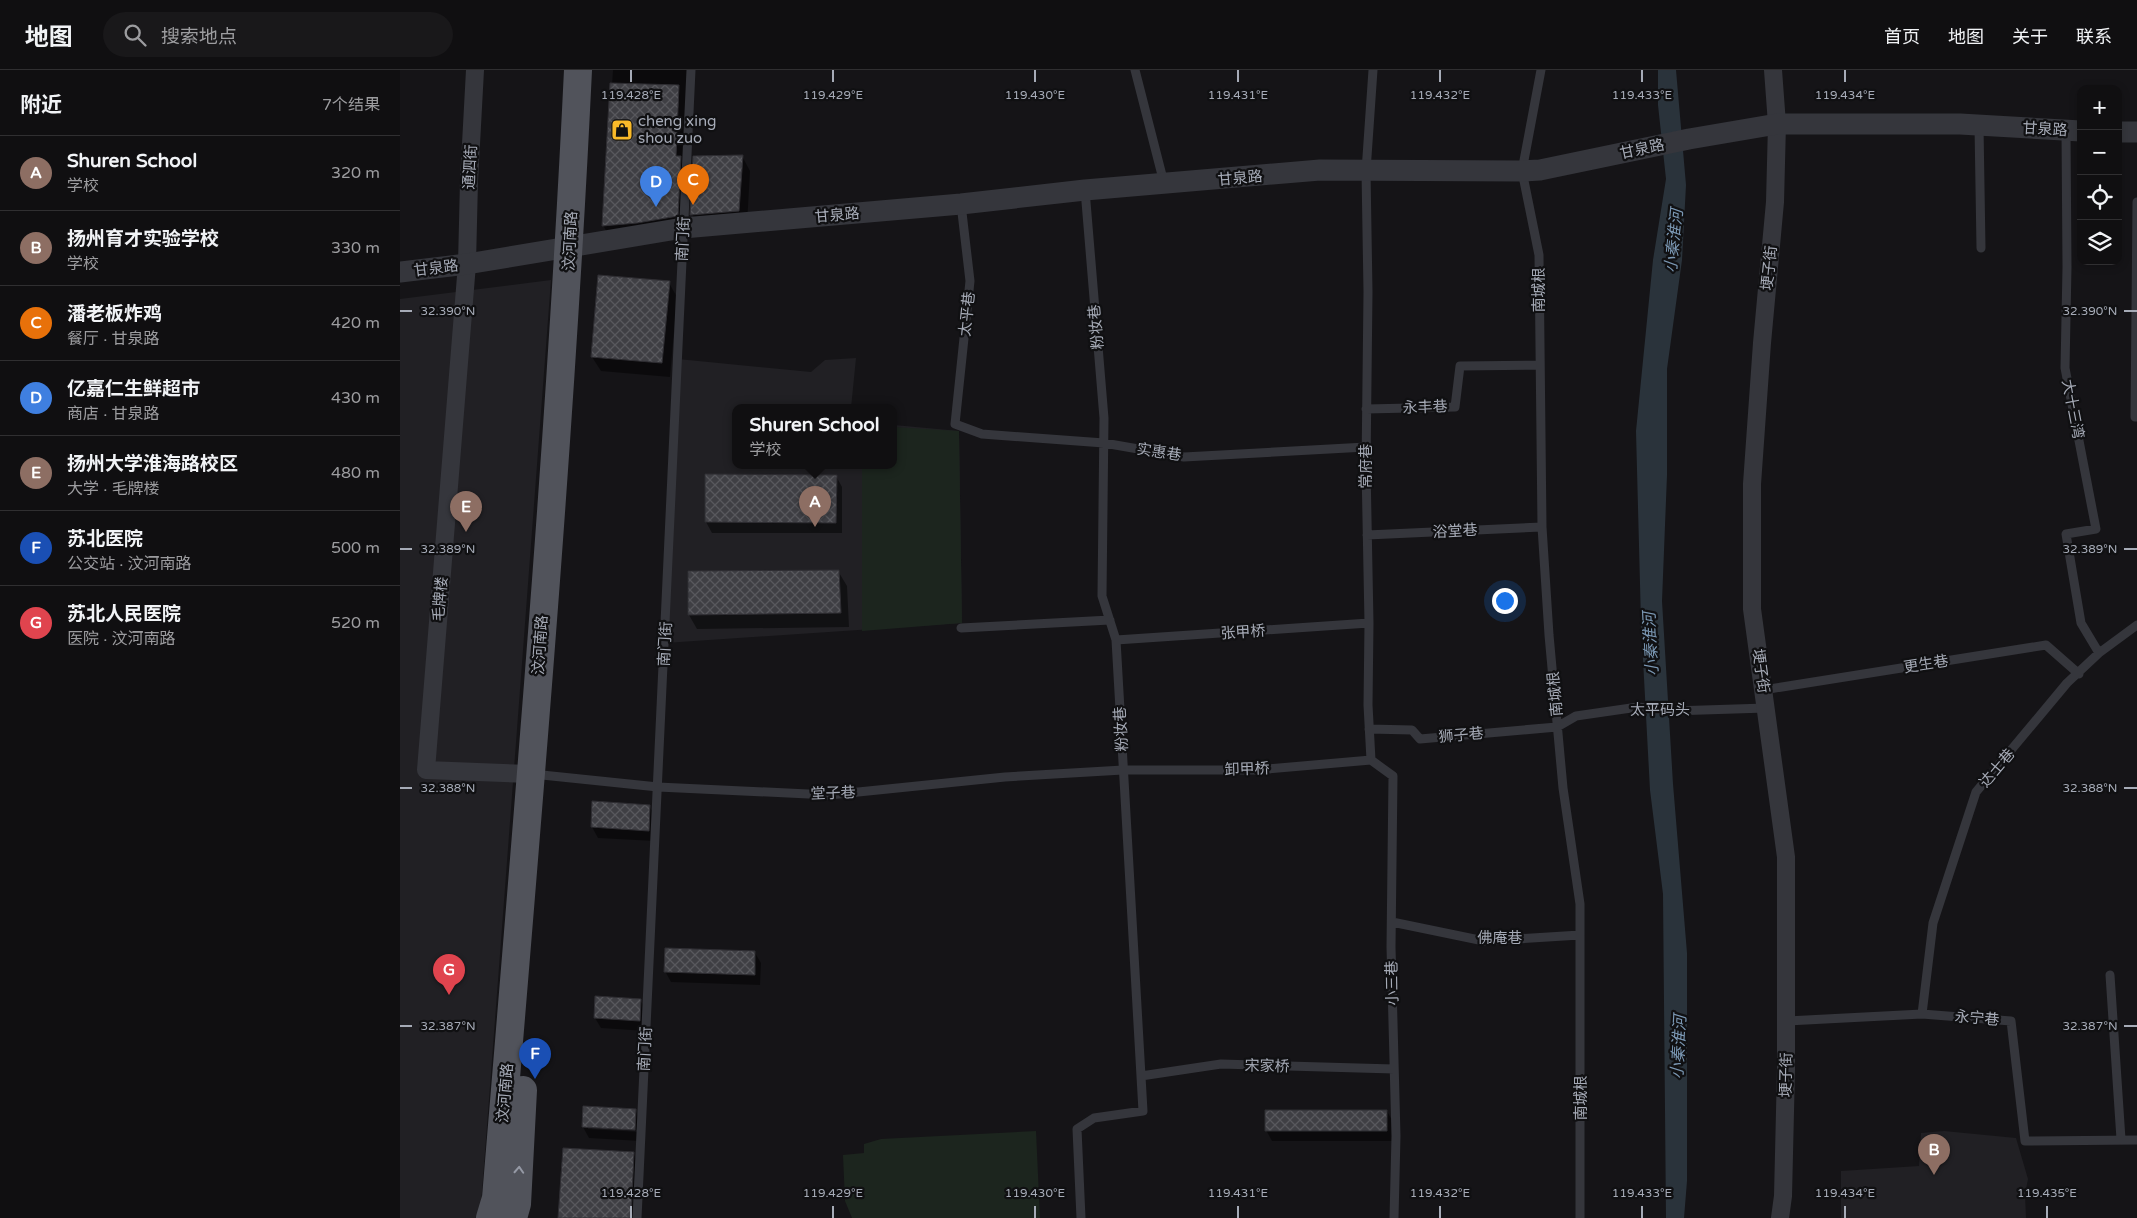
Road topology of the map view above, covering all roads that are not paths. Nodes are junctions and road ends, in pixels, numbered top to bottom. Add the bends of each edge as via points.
1 (475, 70) edge
2 (578, 70) edge
3 (595, 70) edge
4 (691, 70) edge
5 (1135, 70) edge
6 (1373, 70) edge
7 (1541, 70) edge
8 (1773, 70) edge
9 (1777, 124) junction
10 (1979, 126) junction
11 (2073, 131) edge
12 (2122, 132) edge
13 (2137, 132) edge
14 (1366, 171) junction
15 (1522, 171) junction
16 (1165, 185) junction
17 (1084, 190) junction
18 (2137, 202) edge
19 (961, 204) junction
20 (683, 228) junction
21 (578, 244) junction
22 (1981, 248) dead end
23 (467, 264) junction
24 (400, 272) edge
25 (1539, 365) junction
26 (1366, 409) junction
27 (2137, 417) edge
28 (955, 424) joint
29 (1104, 443) junction
30 (1366, 447) junction
31 (1542, 527) junction
32 (1367, 535) junction
33 (1110, 620) junction
34 (1369, 623) junction
35 (2137, 625) edge
36 (960, 628) dead end
37 (1116, 640) junction
38 (2099, 653) junction
39 (2079, 674) junction
40 (1763, 690) junction
41 (1766, 708) junction
42 (1557, 727) junction
43 (1369, 729) junction
44 (1371, 760) junction
45 (1123, 770) junction
46 (536, 774) junction
47 (658, 787) junction
48 (1392, 922) junction
49 (1580, 935) junction
50 (2110, 975) dead end
51 (1922, 1014) junction
52 (1787, 1021) junction
53 (1394, 1069) junction
54 (1141, 1076) junction
55 (2121, 1139) junction
56 (2137, 1140) edge
57 (490, 1218) edge
58 (513, 1218) edge
59 (637, 1218) edge
60 (1081, 1218) edge
61 (1394, 1218) edge
62 (1580, 1218) edge
63 (1780, 1218) edge

1 - 23 street, 通泗街
2 - 21 main road, 汶河南路
3 - 21 main road, 汶河南路
4 - 20 lane, 南门街
5 - 16 lane
6 - 14 lane, 常府巷
7 - 15 lane
8 - 9 street, 埂子街
9 - 10 street, 甘泉路
9 - 15 street, 甘泉路
9 - 40 street, 埂子街 via 1775,202 1752,484 1752,609
10 - 11 street, 甘泉路
10 - 22 lane
11 - 38 lane, 大十三湾 via 2065,368 2096,529 2066,534 2080,624
12 - 13 street
14 - 15 street, 甘泉路
14 - 16 street, 甘泉路 via 1320,170
14 - 26 lane, 常府巷
15 - 25 lane, 南城根 via 1539,255
16 - 17 street, 甘泉路
17 - 19 street, 甘泉路
17 - 29 lane, 粉妆巷
18 - 27 lane via 2134,417
19 - 20 street, 甘泉路
19 - 28 lane, 太平巷 via 970,281
20 - 21 street, 甘泉路
20 - 47 lane, 南门街
21 - 23 street, 甘泉路
21 - 46 main road, 汶河南路
23 - 24 street, 甘泉路
23 - 46 street, 毛牌楼 via 426,770
25 - 26 lane, 永丰巷 via 1460,366 1455,406
25 - 31 lane, 南城根
26 - 30 lane, 常府巷
28 - 29 lane, 实惠巷 via 982,434
29 - 30 lane, 实惠巷 via 1184,457
29 - 33 lane, 粉妆巷 via 1102,596
30 - 32 lane, 常府巷
31 - 32 lane, 浴堂巷
31 - 42 lane, 南城根
32 - 34 lane, 常府巷
33 - 36 lane
33 - 37 lane, 粉妆巷
34 - 37 lane, 张甲桥
34 - 43 lane, 常府巷
35 - 38 lane, 达士巷
37 - 45 lane, 粉妆巷
38 - 39 lane, 达士巷
39 - 40 lane, 更生巷 via 2046,645
39 - 51 lane, 达士巷 via 2067,683 1976,792 1933,923
40 - 41 street, 埂子街
41 - 42 lane, 太平码头 via 1672,711 1638,707 1576,716
41 - 52 street, 埂子街 via 1786,857
42 - 43 lane, 狮子巷 via 1420,739 1412,730
42 - 49 lane, 南城根 via 1580,904
43 - 44 lane, 常府巷
44 - 45 lane, 卸甲桥 via 1256,770
44 - 48 lane, 小三巷 via 1393,776
45 - 47 lane, 堂子巷 via 1005,777 830,795
45 - 54 lane, 粉妆巷
46 - 47 lane, 堂子巷
46 - 57 main road, 汶河南路 via 496,1198
58 -> 46 main road, 汶河南路 via 517,1204
47 - 59 lane, 南门街
48 - 49 lane, 佛庵巷 via 1484,941
48 - 53 lane, 小三巷
49 - 62 lane, 南城根
50 - 55 lane
51 - 52 lane, 永宁巷
51 - 55 lane, 永宁巷 via 2011,1021 2025,1141
52 - 63 street, 埂子街
53 - 54 lane, 宋家桥 via 1221,1064
53 - 61 lane, 小三巷
54 - 60 lane, 粉妆巷 via 1143,1111 1094,1118 1077,1128
55 - 56 lane

